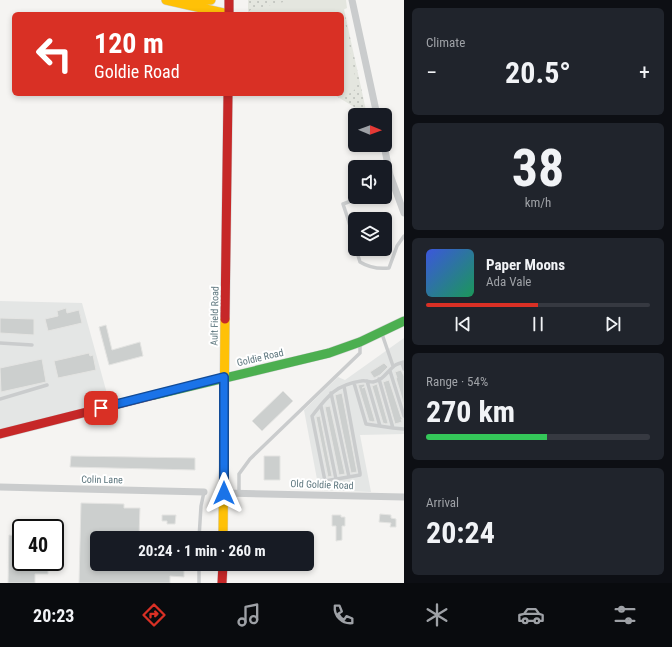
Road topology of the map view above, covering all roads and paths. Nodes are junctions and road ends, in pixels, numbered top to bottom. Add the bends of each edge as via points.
1 (168, 0) edge
2 (211, 0) edge
3 (229, 0) edge
4 (352, 0) edge
5 (219, 12) edge
6 (228, 12) edge
7 (228, 96) edge
8 (375, 108) edge
9 (385, 152) edge
10 (395, 188) junction
11 (392, 189) edge
12 (348, 202) edge
13 (404, 214) edge
14 (348, 221) edge
15 (404, 236) edge
16 (358, 256) edge
17 (404, 321) edge
18 (381, 333) junction
19 (360, 342) junction
20 (0, 343) edge
21 (32, 345) dead end
22 (403, 362) edge
23 (393, 366) junction
24 (404, 369) edge
25 (390, 371) junction
26 (224, 377) junction
27 (379, 379) junction
28 (366, 381) junction
29 (354, 383) junction
30 (47, 385) dead end
31 (344, 386) junction
32 (331, 393) junction
33 (0, 399) edge
34 (320, 406) junction
35 (404, 416) edge
36 (380, 426) junction
37 (393, 428) junction
38 (404, 428) edge
39 (0, 434) edge
40 (349, 477) junction
41 (336, 479) junction
42 (0, 487) edge
43 (204, 492) joint
44 (239, 492) junction
45 (224, 493) junction
46 (404, 497) edge
47 (199, 531) edge
48 (223, 531) edge
49 (200, 571) edge
50 (223, 571) edge
51 (199, 583) edge
52 (222, 583) edge

1 - 2 street
1 - 5 street
3 - 6 street
4 - 8 street
7 - 26 street, Ault Field Road
9 - 10 street
10 - 11 lane
10 - 13 street
12 - 14 lane via 343,204
15 - 16 lane via 397,246 389,268 365,265 360,262
17 - 18 street, Goldie Road
18 - 19 street, Goldie Road
18 - 23 lane
19 - 26 street, Goldie Road via 330,353
19 - 44 lane via 360,353 250,459 239,474
20 - 21 lane
22 - 23 lane
22 - 24 lane
23 - 25 lane
25 - 27 lane
25 - 35 lane
26 - 39 street, Goldie Road
26 - 45 street, Ault Field Road
27 - 28 lane via 373,382
27 - 37 lane
28 - 29 lane
28 - 36 lane
29 - 31 lane
29 - 36 lane via 366,424
30 - 33 lane
31 - 32 lane
31 - 40 lane via 361,470 360,475
32 - 34 lane
32 - 40 lane
34 - 41 lane
34 - 41 lane via 312,416 325,481
36 - 37 lane
37 - 38 lane
40 - 41 lane
42 - 43 street, Colin Lane
43 - 47 lane
44 - 45 street
44 - 46 street, Old Goldie Road
45 - 48 street, Ault Field Road
49 - 51 lane
50 - 52 street

